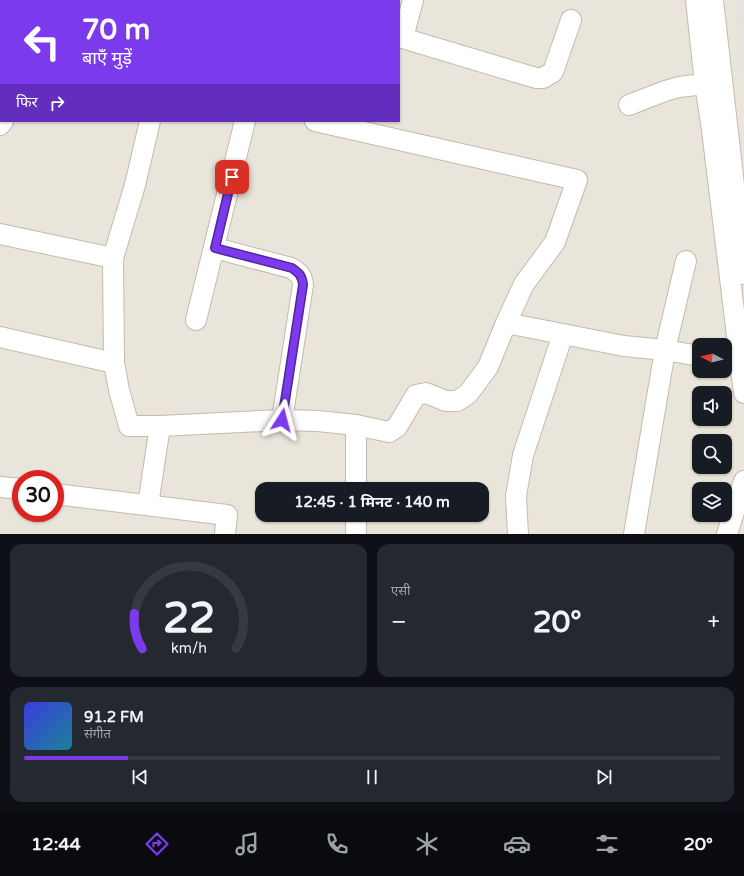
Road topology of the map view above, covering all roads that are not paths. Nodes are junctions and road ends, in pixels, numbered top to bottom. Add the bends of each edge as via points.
1 (413, 0) edge
2 (696, 0) edge
3 (713, 0) edge
4 (571, 20) dead end
5 (401, 37) edge
6 (705, 84) junction
7 (629, 105) dead end
8 (150, 122) edge
9 (245, 122) edge
10 (319, 122) edge
11 (0, 234) edge
12 (215, 248) junction
13 (113, 258) junction
14 (686, 261) dead end
15 (744, 274) edge
16 (196, 320) dead end
17 (506, 323) junction
18 (563, 334) junction
19 (0, 338) edge
20 (665, 350) junction
21 (692, 355) edge
22 (736, 359) edge
23 (114, 364) junction
24 (744, 393) edge
25 (282, 420) junction
26 (356, 425) junction
27 (160, 426) junction
28 (744, 481) edge
29 (356, 482) edge
30 (0, 487) edge
31 (12, 489) edge
32 (64, 495) edge
33 (148, 505) junction
34 (356, 522) edge
35 (225, 534) edge
36 (356, 534) edge
37 (518, 534) edge
38 (634, 534) edge
39 (727, 534) edge

1 - 5 street
2 - 6 street
3 - 15 street
4 - 5 street via 553,72 543,78
6 - 7 street via 679,87
6 - 22 street
8 - 13 street
9 - 12 street
10 - 17 street via 577,180 554,242 524,284
11 - 13 street
12 - 16 street
12 - 25 street via 292,268 302,277 303,285
13 - 23 street
14 - 20 street
17 - 18 street
17 - 26 street via 488,367 468,394 457,402 446,401 426,392 416,395 396,427 389,432
18 - 20 street via 624,346
18 - 37 street via 523,455 516,496
19 - 23 street
20 - 21 street
20 - 38 street
22 - 24 street
23 - 27 street via 129,426
25 - 26 street
25 - 27 street
26 - 29 street
27 - 33 street
28 - 39 street
30 - 31 street
32 - 33 street
33 - 35 street via 227,515
34 - 36 street

